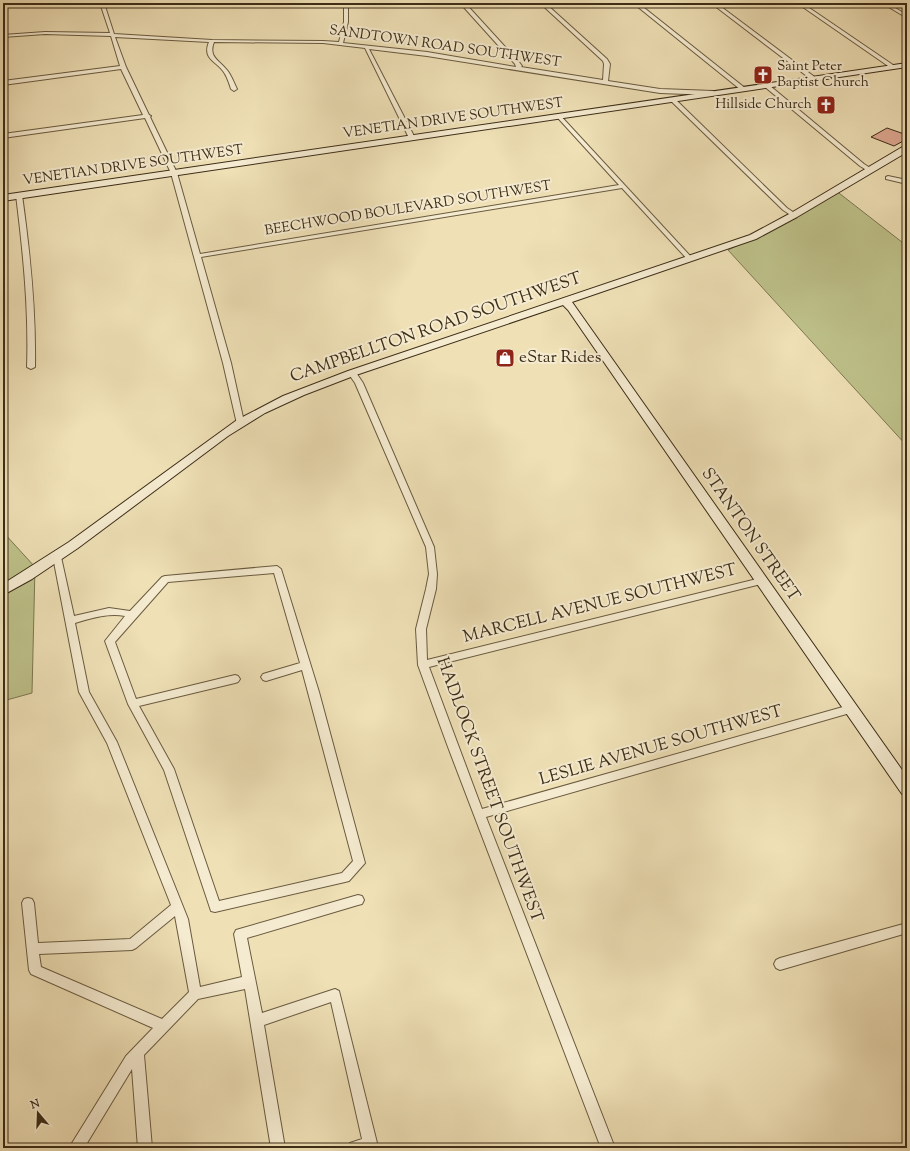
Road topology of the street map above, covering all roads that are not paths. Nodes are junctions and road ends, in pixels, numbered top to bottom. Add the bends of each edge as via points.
1 (102, 3) edge
2 (346, 3) edge
3 (462, 3) edge
4 (542, 3) edge
5 (635, 3) edge
6 (713, 3) edge
7 (799, 3) edge
8 (884, 3) edge
9 (907, 17) edge
10 (112, 35) junction
11 (3, 36) edge
12 (212, 41) junction
13 (341, 43) junction
14 (367, 46) junction
15 (907, 65) edge
16 (124, 67) junction
17 (893, 67) junction
18 (517, 68) junction
19 (814, 79) junction
20 (605, 82) junction
21 (3, 84) edge
22 (767, 86) junction
23 (234, 88) dead end
24 (743, 89) junction
25 (715, 93) junction
26 (673, 100) junction
27 (148, 116) junction
28 (559, 116) junction
29 (3, 136) edge
30 (412, 138) junction
31 (907, 148) edge
32 (870, 170) junction
33 (174, 172) junction
34 (888, 178) dead end
35 (907, 182) edge
36 (623, 186) junction
37 (18, 195) junction
38 (3, 198) edge
39 (794, 215) junction
40 (197, 256) junction
41 (690, 259) junction
42 (565, 301) junction
43 (31, 367) dead end
44 (352, 373) junction
45 (240, 422) junction
46 (57, 557) junction
47 (761, 580) junction
48 (3, 590) edge
49 (132, 615) junction
50 (70, 621) junction
51 (306, 665) junction
52 (423, 665) junction
53 (266, 677) dead end
54 (235, 679) dead end
55 (133, 704) junction
56 (850, 708) junction
57 (907, 788) edge
58 (480, 814) junction
59 (358, 900) dead end
60 (28, 903) dead end
61 (177, 907) junction
62 (907, 928) edge
63 (33, 949) junction
64 (780, 964) dead end
65 (248, 982) junction
66 (195, 994) junction
67 (257, 1021) junction
68 (163, 1026) junction
69 (137, 1053) junction
70 (76, 1148) edge
71 (145, 1148) edge
72 (278, 1148) edge
73 (355, 1148) edge
74 (608, 1148) edge

1 - 10 street
2 - 13 street via 346,22
3 - 18 street via 518,62
4 - 20 street via 605,60
5 - 24 street
6 - 19 street
7 - 17 street
8 - 9 street
10 - 11 street, SANDTOWN ROAD SOUTHWEST via 61,32
10 - 12 street, SANDTOWN ROAD SOUTHWEST
10 - 16 street
12 - 13 street, SANDTOWN ROAD SOUTHWEST
12 - 23 street via 209,48 212,59 226,70
13 - 14 street, SANDTOWN ROAD SOUTHWEST
14 - 18 street, SANDTOWN ROAD SOUTHWEST
14 - 30 street
15 - 17 street, VENETIAN DRIVE SOUTHWEST
16 - 21 street
16 - 27 street
17 - 19 street, VENETIAN DRIVE SOUTHWEST
18 - 20 street, SANDTOWN ROAD SOUTHWEST
19 - 22 street, VENETIAN DRIVE SOUTHWEST
20 - 25 street, SANDTOWN ROAD SOUTHWEST via 665,92
22 - 24 street, VENETIAN DRIVE SOUTHWEST
22 - 32 street
24 - 25 street, VENETIAN DRIVE SOUTHWEST
25 - 26 street, VENETIAN DRIVE SOUTHWEST
26 - 28 street, VENETIAN DRIVE SOUTHWEST
26 - 39 street
27 - 29 street
27 - 33 street
28 - 30 street, VENETIAN DRIVE SOUTHWEST
28 - 36 street
30 - 33 street, VENETIAN DRIVE SOUTHWEST
31 - 32 street, CAMPBELLTON ROAD SOUTHWEST
32 - 39 street, CAMPBELLTON ROAD SOUTHWEST
33 - 37 street, VENETIAN DRIVE SOUTHWEST
33 - 40 street
34 - 35 street
36 - 40 street, BEECHWOOD BOULEVARD SOUTHWEST
36 - 41 street
37 - 38 street, VENETIAN DRIVE SOUTHWEST
37 - 43 street via 24,228 32,337
39 - 41 street, CAMPBELLTON ROAD SOUTHWEST via 753,237
40 - 45 street via 227,363
41 - 42 street, CAMPBELLTON ROAD SOUTHWEST
42 - 44 street, CAMPBELLTON ROAD SOUTHWEST
42 - 47 street, STANTON STREET
44 - 45 street, CAMPBELLTON ROAD SOUTHWEST via 272,404
44 - 52 street, HADLOCK STREET SOUTHWEST via 430,546 433,574 421,630
45 - 46 street, CAMPBELLTON ROAD SOUTHWEST via 99,529
46 - 48 street, CAMPBELLTON ROAD SOUTHWEST
46 - 50 street
47 - 52 street, MARCELL AVENUE SOUTHWEST
47 - 56 street, STANTON STREET
49 - 50 street via 112,611
49 - 51 street via 166,580 277,569
49 - 55 street via 110,641
50 - 61 street via 84,692 112,742
51 - 53 street
51 - 55 street via 359,864 345,877 215,907 169,769
52 - 58 street, HADLOCK STREET SOUTHWEST
54 - 55 street
56 - 57 street, STANTON STREET
56 - 58 street, LESLIE AVENUE SOUTHWEST
58 - 74 street, HADLOCK STREET SOUTHWEST
59 - 65 street via 240,934
60 - 63 street
61 - 63 street via 132,944
61 - 66 street via 182,919
62 - 64 street
63 - 68 street via 35,970
65 - 66 street
65 - 67 street
66 - 68 street
67 - 72 street
67 - 73 street via 335,995 370,1143
68 - 69 street
69 - 70 street via 130,1060
69 - 71 street

